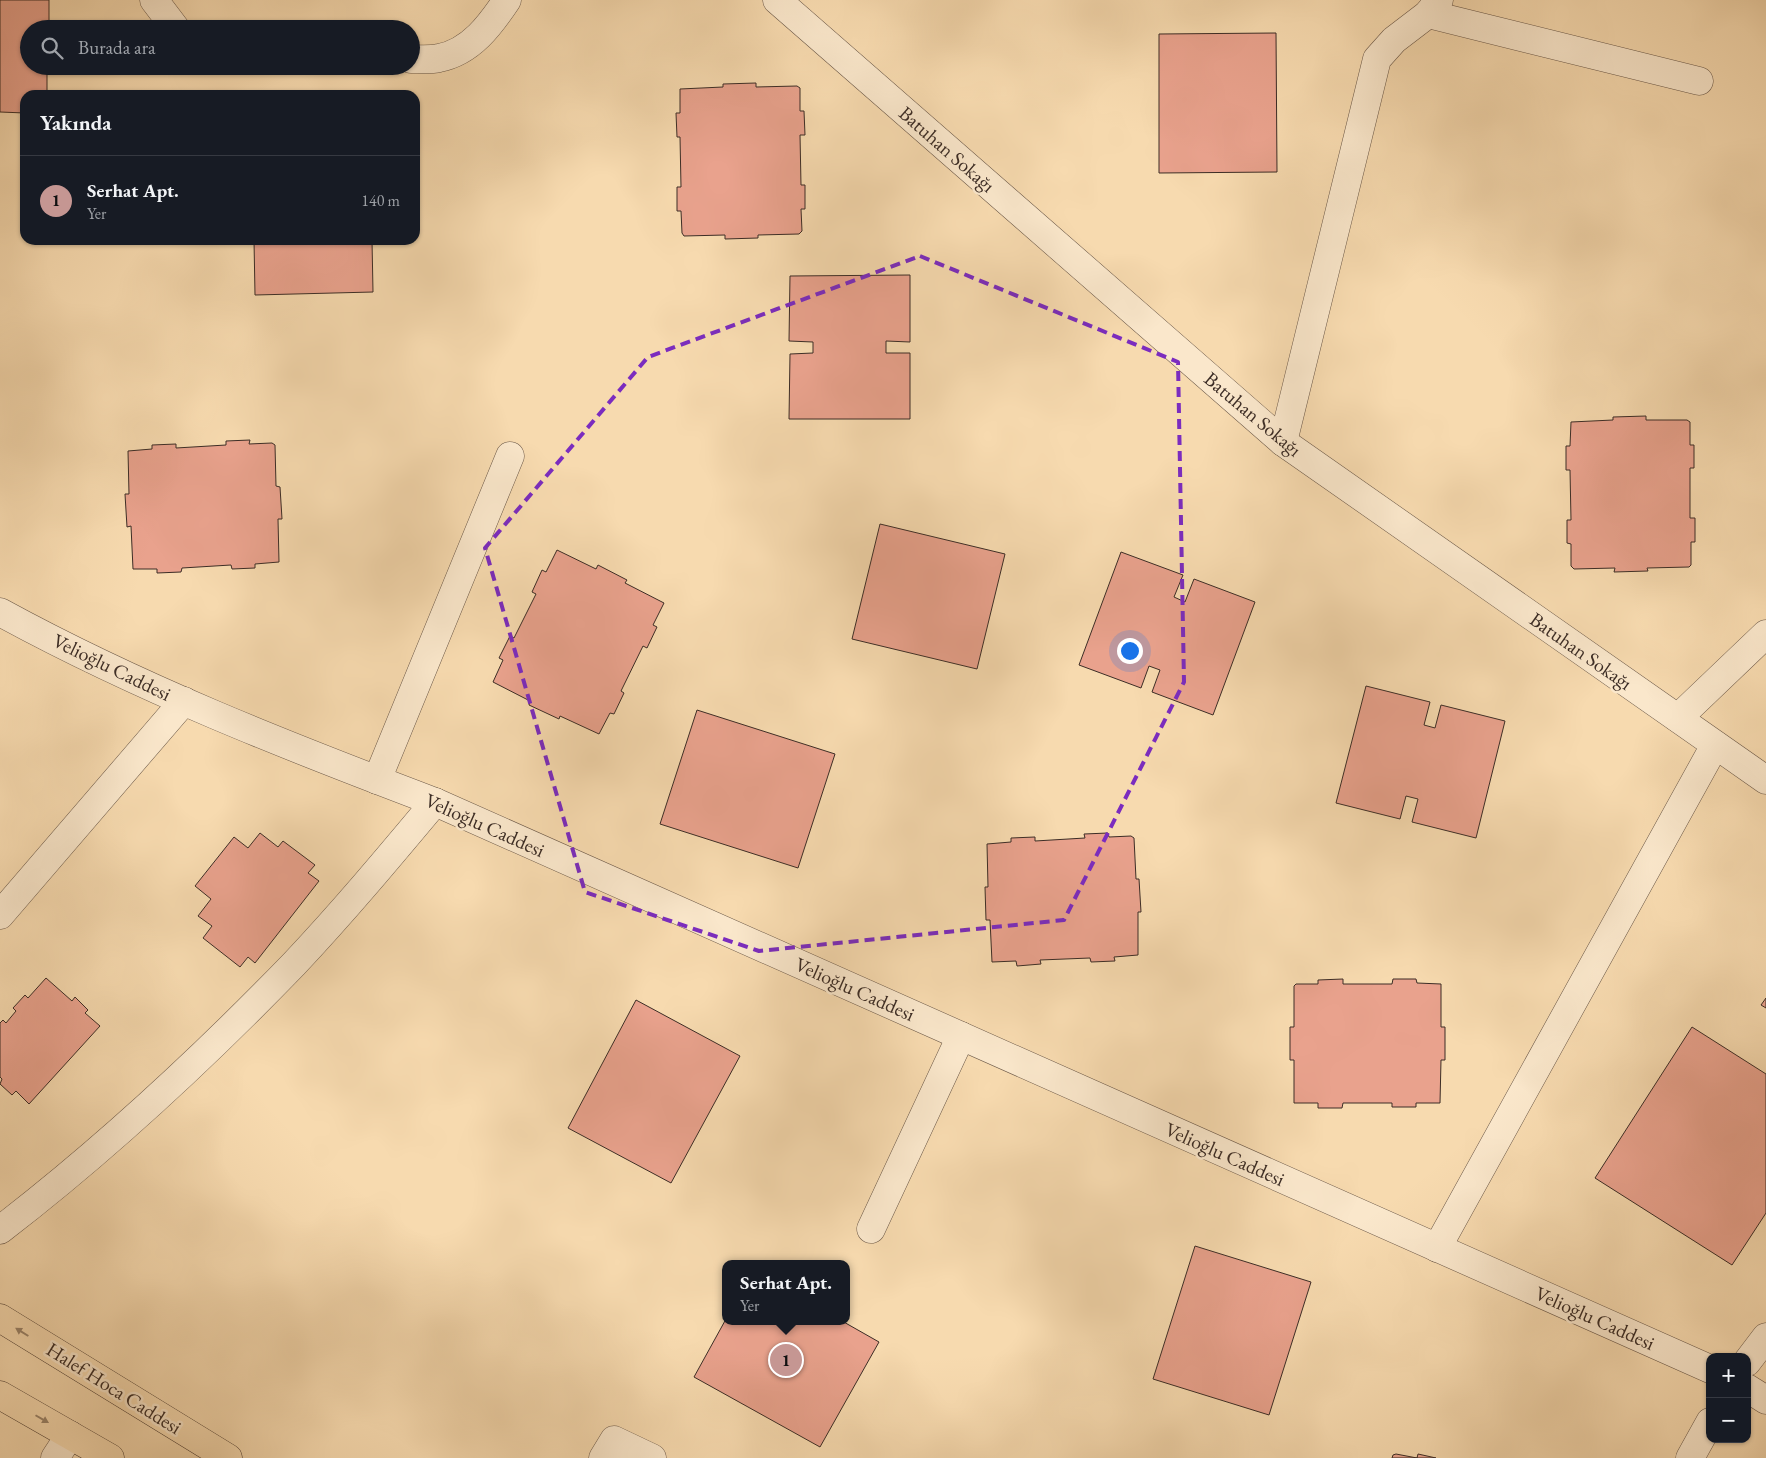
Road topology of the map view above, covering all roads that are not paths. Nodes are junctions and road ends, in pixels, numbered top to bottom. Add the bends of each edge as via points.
1 (154, 0) edge
2 (507, 0) edge
3 (777, 0) edge
4 (1434, 7) edge
5 (169, 20) edge
6 (420, 59) edge
7 (1699, 81) dead end
8 (1283, 442) junction
9 (510, 456) dead end
10 (0, 612) edge
11 (1766, 634) edge
12 (184, 701) junction
13 (1678, 718) junction
14 (1715, 744) junction
15 (377, 780) junction
16 (1766, 780) edge
17 (435, 802) junction
18 (1, 913) edge
19 (961, 1036) junction
20 (871, 1229) dead end
21 (0, 1230) edge
22 (1438, 1248) junction
23 (0, 1318) edge
24 (1766, 1337) edge
25 (1751, 1357) edge
26 (1706, 1367) edge
27 (1751, 1391) edge
28 (0, 1395) edge
29 (1766, 1400) edge
30 (1706, 1429) edge
31 (70, 1435) junction
32 (54, 1458) edge
33 (110, 1458) edge
34 (228, 1458) edge
35 (603, 1458) edge
36 (652, 1458) edge
37 (1690, 1458) edge

1 - 5 street
2 - 6 street via 475,40 440,58
3 - 8 street, Batuhan Sokağı
4 - 7 street
4 - 8 street via 1394,40 1377,59
8 - 13 street, Batuhan Sokağı
9 - 15 street
10 - 12 street, Velioğlu Caddesi via 112,669
11 - 13 street
12 - 15 street, Velioğlu Caddesi
12 - 18 street
13 - 14 street, Batuhan Sokağı
14 - 16 street, Batuhan Sokağı
14 - 22 street
15 - 17 street, Velioğlu Caddesi
17 - 19 street, Velioğlu Caddesi
17 - 21 street via 360,892 219,1040 127,1124
19 - 20 street
19 - 22 street, Velioğlu Caddesi
22 - 26 street, Velioğlu Caddesi
34 -> 23 main road, Halef Hoca Caddesi
24 - 25 street
27 - 29 street
28 -> 31 main road
30 - 37 street
31 - 32 street
31 - 33 main road
35 - 36 street via 614,1440

